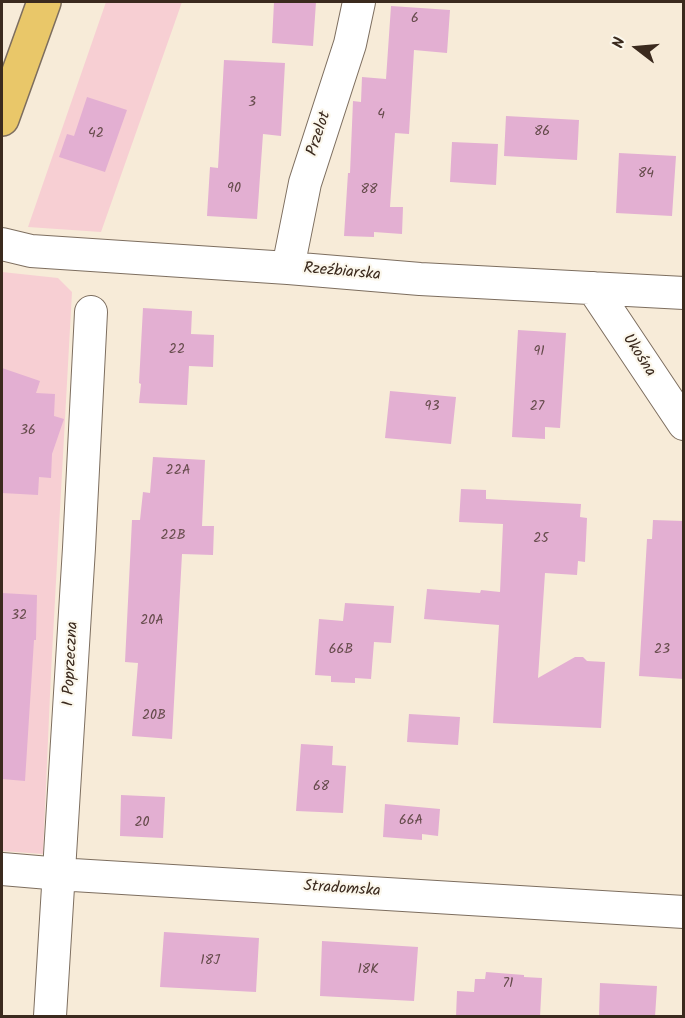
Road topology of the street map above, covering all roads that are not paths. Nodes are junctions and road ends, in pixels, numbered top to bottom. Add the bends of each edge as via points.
1 (44, 2) edge
2 (359, 2) edge
3 (2, 119) edge
4 (2, 244) edge
5 (288, 268) junction
6 (593, 288) junction
7 (684, 293) edge
8 (91, 312) dead end
9 (684, 424) edge
10 (2, 869) edge
11 (59, 873) junction
12 (684, 912) edge
13 (50, 1017) edge

1 - 3 main road
2 - 5 street, Przelot via 350,44 305,183
4 - 5 street, Rzeźbiarska via 31,251
5 - 6 street, Rzeźbiarska
6 - 7 street, Rzeźbiarska
6 - 9 street, Ukośna
8 - 11 street, I Poprzeczna
10 - 11 street, Stradomska
11 - 12 street, Stradomska
11 - 13 street, I Poprzeczna

